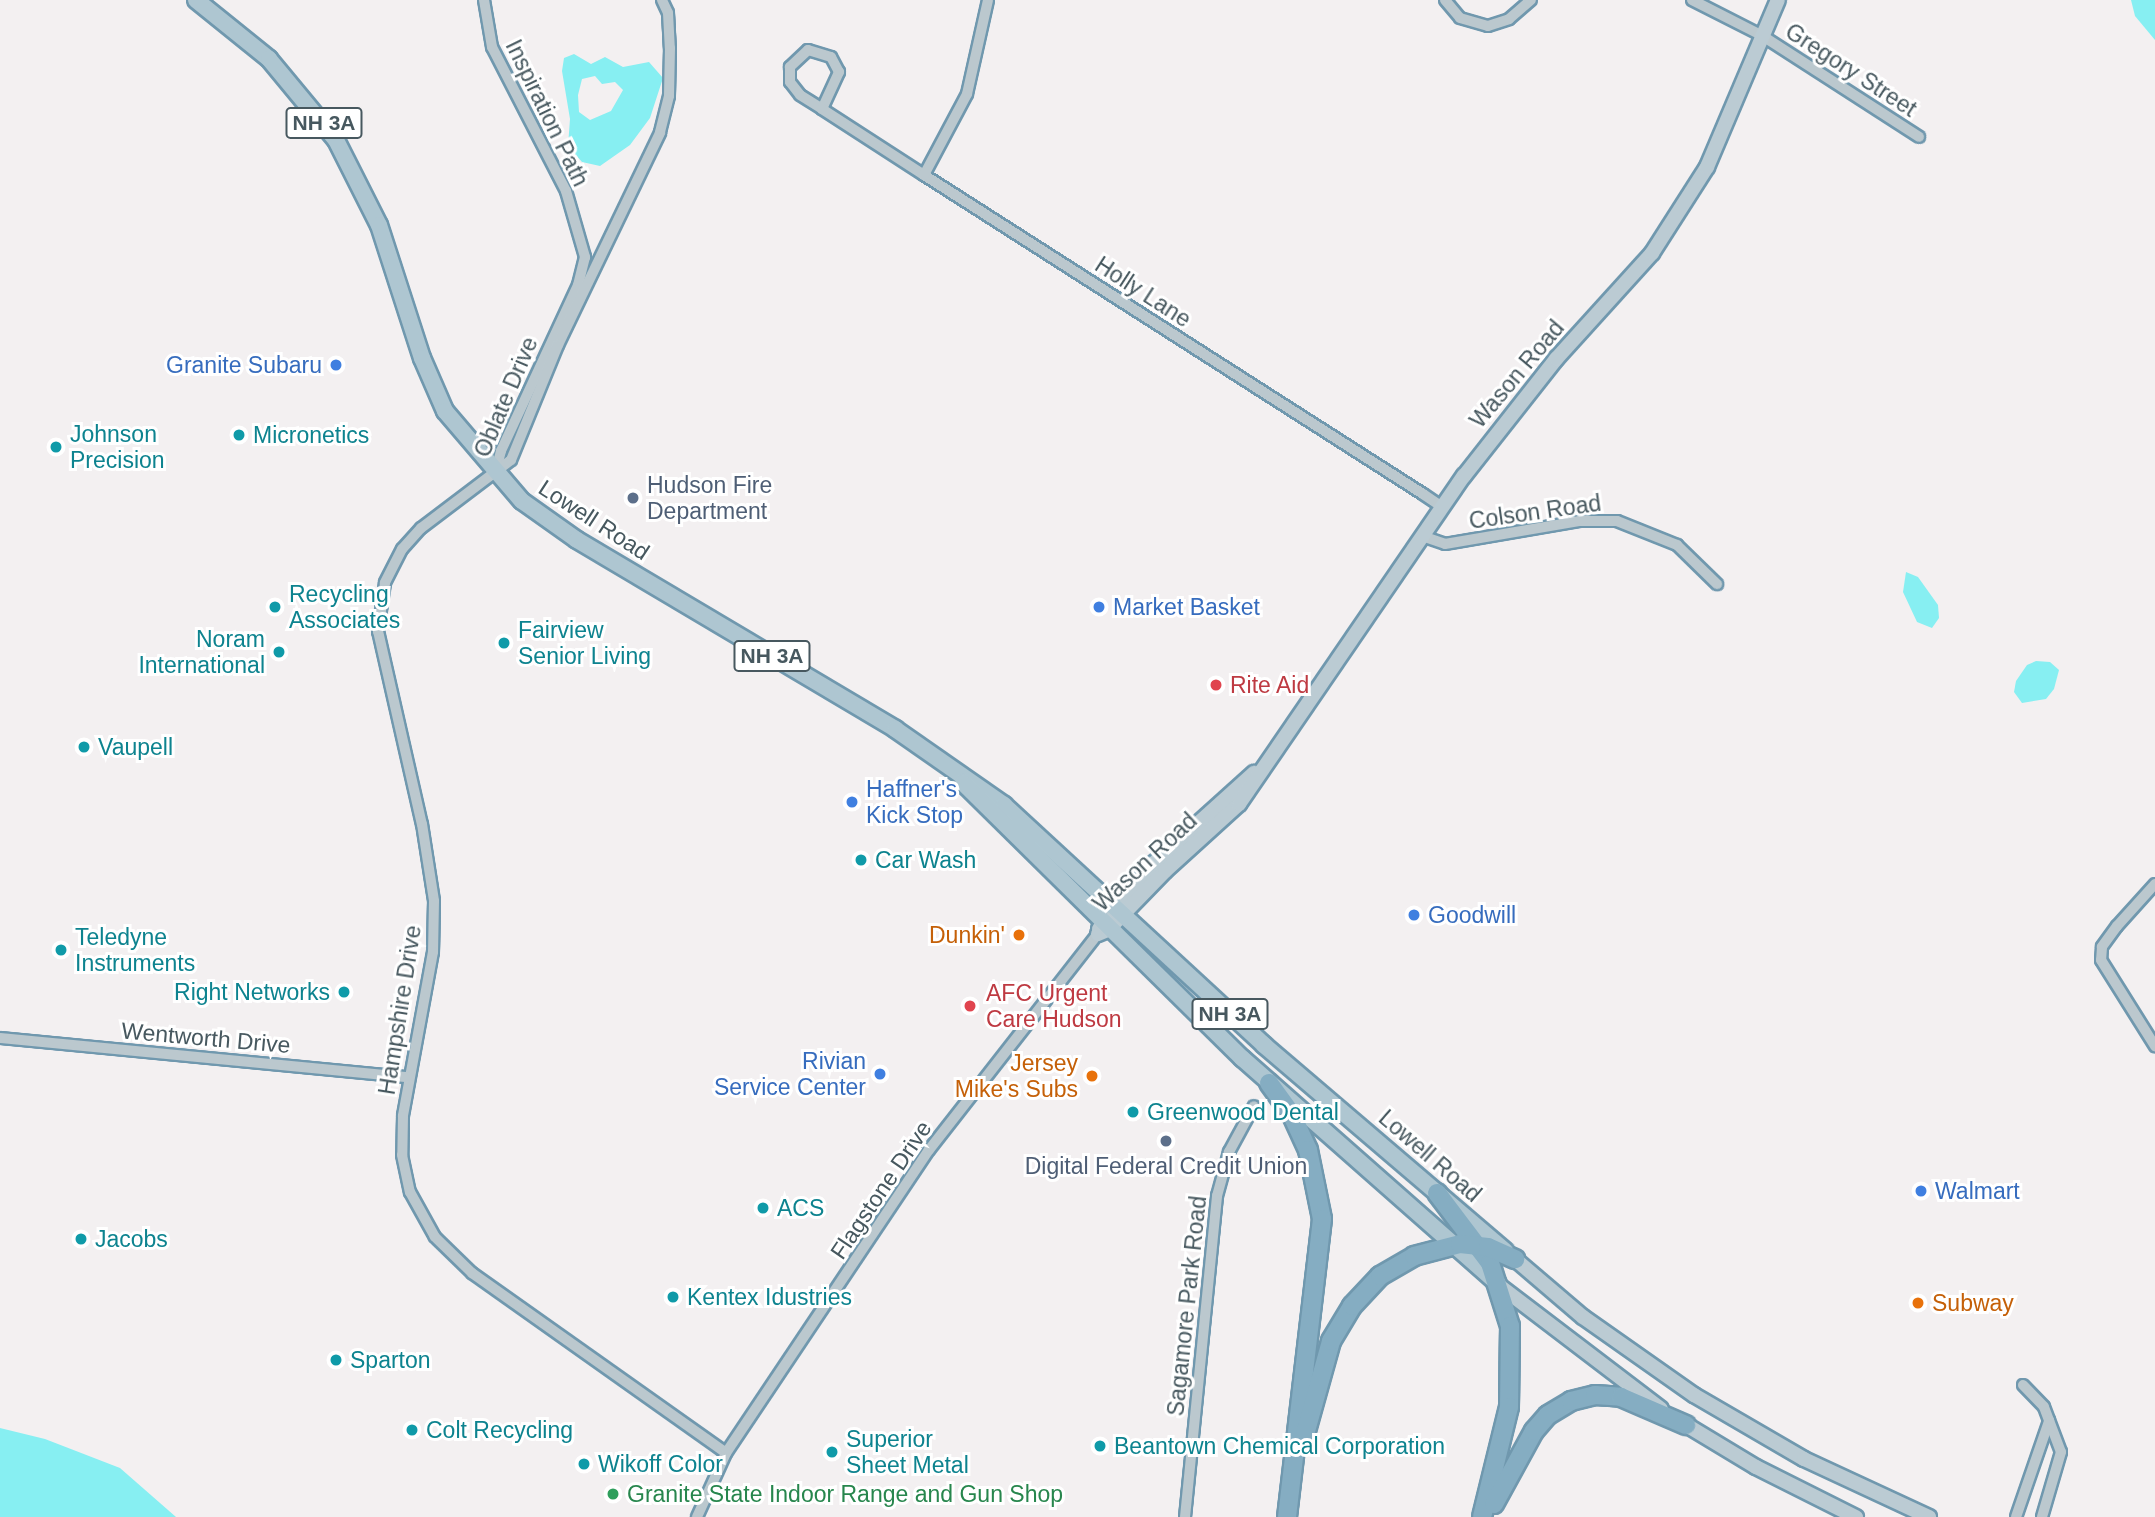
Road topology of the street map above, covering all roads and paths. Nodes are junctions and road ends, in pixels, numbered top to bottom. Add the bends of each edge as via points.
1 (196, 0) edge
2 (484, 0) edge
3 (662, 0) edge
4 (988, 0) edge
5 (1445, 0) edge
6 (1531, 0) edge
7 (1692, 0) edge
8 (1778, 0) edge
9 (1761, 35) junction
10 (822, 110) junction
11 (1919, 137) dead end
12 (924, 175) junction
13 (584, 242) junction
14 (605, 252) junction
15 (495, 474) junction
16 (1442, 508) junction
17 (1422, 536) junction
18 (1717, 584) dead end
19 (948, 765) junction
20 (2155, 884) edge
21 (1120, 909) junction
22 (1102, 929) junction
23 (0, 1038) edge
24 (2155, 1045) edge
25 (408, 1077) junction
26 (1269, 1083) junction
27 (1254, 1106) dead end
28 (1437, 1193) junction
29 (1479, 1244) junction
30 (1452, 1245) junction
31 (1515, 1259) junction
32 (1501, 1287) junction
33 (2022, 1385) dead end
34 (2049, 1418) junction
35 (1686, 1425) junction
36 (726, 1454) junction
37 (697, 1517) edge
38 (1185, 1517) edge
39 (1288, 1517) edge
40 (1482, 1517) edge
41 (1489, 1517) edge
42 (1856, 1517) edge
43 (1929, 1517) edge
44 (2016, 1517) edge
45 (2042, 1517) edge

1 - 15 main road, Lowell Road / NH 3A via 269,59 336,140 379,225 436,392
2 - 13 street, Inspiration Path via 492,47 566,191
3 - 14 street, Oblate Drive via 668,13 669,96 660,133
4 - 12 street via 967,94
5 - 6 street via 1466,22 1488,26 1509,19
7 - 9 street, Gregory Street
8 - 9 street, Wason Road
9 - 11 street, Gregory Street
9 - 16 street, Wason Road via 1707,167 1675,222 1628,283 1523,399
10 - 10 street, Holly Lane via 790,82 794,60 807,50 831,57 839,72
10 - 12 street, Holly Lane
12 - 16 street, Holly Lane
13 - 14 street
13 - 15 street, Oblate Drive via 578,285
14 - 15 street, Oblate Drive via 558,345 519,445
15 - 19 main road, Lowell Road / NH 3A via 538,514 577,540
15 - 25 street, Hampshire Drive via 411,538 389,572 381,600 379,646 422,824 434,901 433,952
16 - 17 street, Wason Road
17 - 18 street, Colson Road via 1445,544 1579,521 1616,521 1677,545
17 - 21 street, Wason Road via 1231,813
19 - 21 main road, Lowell Road / NH 3A via 1023,819
19 - 22 main road, Lowell Road / NH 3A
20 - 24 street via 2102,947 2101,960
21 - 22 street, Wason Road
21 - 28 main road, Lowell Road / NH 3A via 1264,1045
22 - 26 main road, Lowell Road / NH 3A
22 - 36 street, Flagstone Drive via 929,1150
23 - 25 street, Wentworth Drive
25 - 36 street, Hampshire Drive via 403,1168 413,1198 435,1237 472,1273
26 - 30 main road, Lowell Road / NH 3A
26 - 39 highway via 1291,1113 1308,1150 1322,1219
27 - 38 street, Sagamore Park Road via 1229,1152 1217,1196
28 - 29 highway
28 - 31 main road, Lowell Road / NH 3A
29 - 30 highway
29 - 31 highway
29 - 32 highway
30 - 32 main road, Lowell Road / NH 3A
30 - 39 highway via 1387,1270 1340,1324 1314,1391
31 - 43 street, Lowell Road / NH 3A via 1591,1323 1694,1395 1804,1459
32 - 35 street, Lowell Road / NH 3A via 1585,1355
32 - 40 highway via 1512,1339 1511,1391
33 - 34 street
34 - 44 street via 2042,1451
34 - 45 street via 2061,1459
35 - 41 highway via 1614,1396 1589,1396 1565,1404 1543,1420 1527,1440
35 - 42 street, Lowell Road / NH 3A
36 - 37 street, Flagstone Drive

